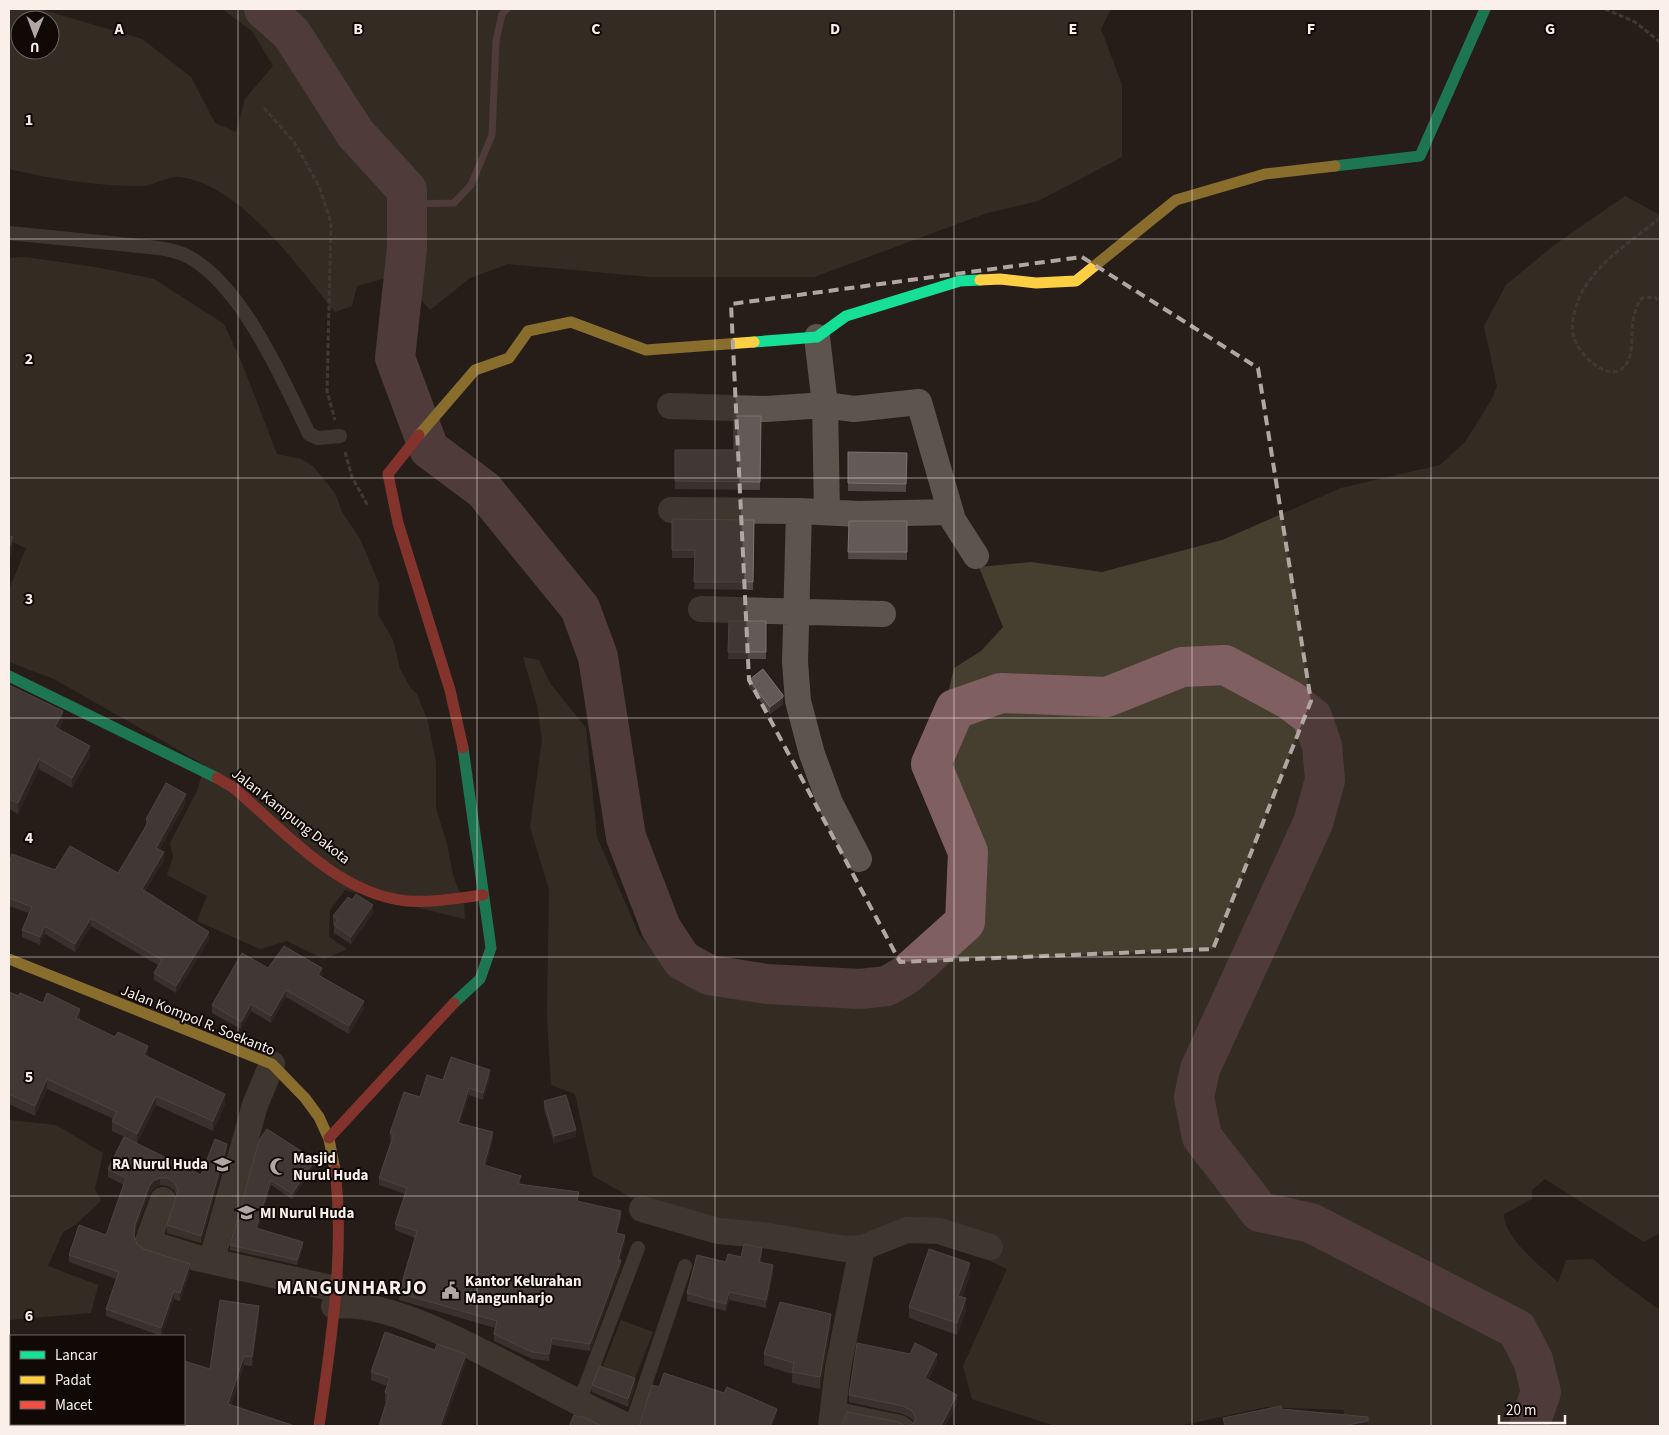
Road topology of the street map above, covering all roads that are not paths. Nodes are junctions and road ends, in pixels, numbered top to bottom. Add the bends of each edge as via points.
1 (1485, 9) edge
2 (9, 233) edge
3 (817, 337) junction
4 (825, 405) junction
5 (670, 406) dead end
6 (340, 436) road end
7 (671, 510) dead end
8 (798, 511) junction
9 (827, 512) junction
10 (950, 512) junction
11 (976, 556) dead end
12 (701, 609) dead end
13 (796, 612) junction
14 (883, 614) dead end
15 (9, 676) edge
16 (859, 859) dead end
17 (483, 895) junction
18 (9, 959) edge
19 (272, 1064) junction
20 (329, 1138) junction
21 (163, 1200) dead end
22 (642, 1209) dead end
23 (990, 1247) dead end
24 (638, 1248) dead end
25 (862, 1248) junction
26 (212, 1260) junction
27 (685, 1266) dead end
28 (335, 1298) junction
29 (579, 1403) junction
30 (832, 1417) edge
31 (319, 1426) edge
32 (627, 1426) edge
33 (632, 1426) edge
34 (906, 1426) edge

1 - 3 street via 1420,156 1265,174 1176,200 1076,281 960,281 846,316
2 - 6 lane via 156,248 188,256 217,279 241,309 273,361 309,434 318,438
3 - 4 street
3 - 17 street via 646,350 571,322 528,330 509,358 475,370 388,474 398,523 460,728
4 - 5 street via 766,409
4 - 9 street
4 - 10 street via 854,409 919,402
7 - 8 street
8 - 9 street
8 - 13 street
9 - 10 street
10 - 11 street
12 - 13 street
13 - 14 street
13 - 16 street via 798,701 812,754 830,803
15 - 17 street, Jalan Kampung Dakota via 43,690 234,788 334,871 355,884 396,900 425,902
17 - 20 street via 490,948 486,971
18 - 19 street, Jalan Kompol R. Soekanto
19 - 20 street, Jalan Kompol R. Soekanto via 304,1095
19 - 26 street via 255,1105
20 - 28 street, Jalan Kompol R. Soekanto via 337,1183
21 - 26 street via 149,1243
22 - 25 street via 718,1231 845,1249
23 - 25 street via 939,1231 907,1230
24 - 29 lane
25 - 30 street via 838,1368
26 - 28 street
27 - 33 lane
28 - 29 street via 343,1305 386,1311 454,1338
28 - 31 street, Jalan Kompol R. Soekanto
29 - 32 street
30 - 34 lane via 901,1422

